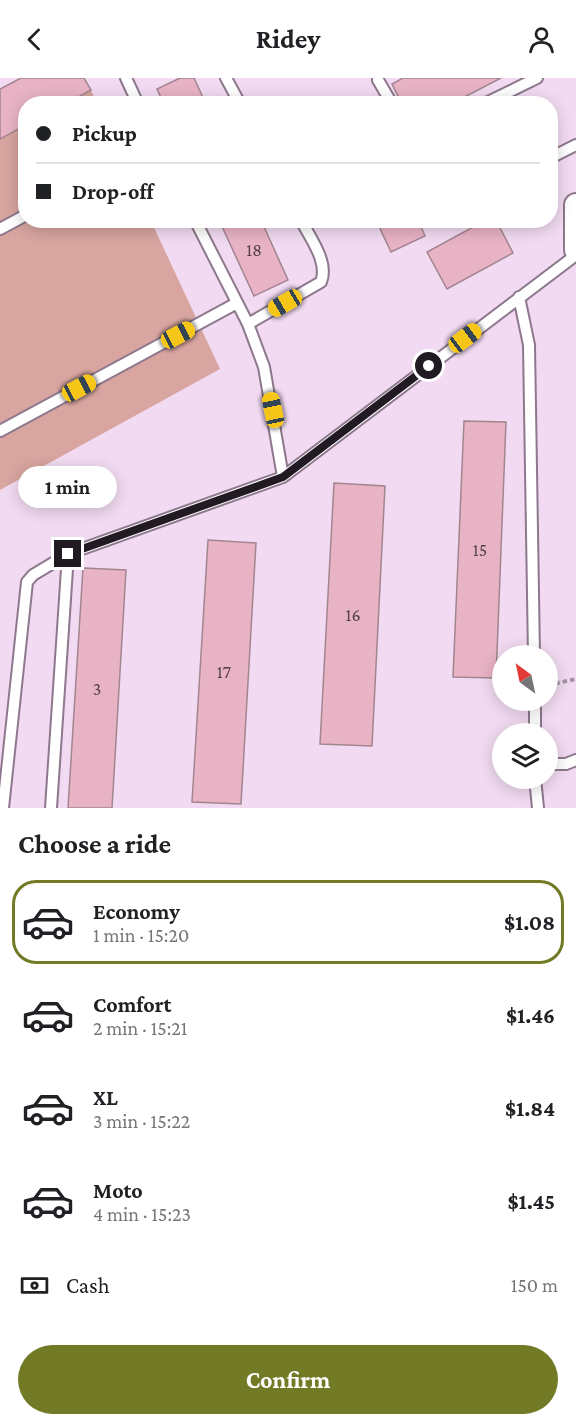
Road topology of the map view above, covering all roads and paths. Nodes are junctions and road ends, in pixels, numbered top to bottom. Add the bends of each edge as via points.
1 (226, 78) edge
2 (537, 78) edge
3 (130, 79) edge
4 (378, 80) dead end
5 (135, 96) edge
6 (236, 96) edge
7 (387, 96) edge
8 (500, 96) edge
9 (576, 145) edge
10 (558, 154) edge
11 (576, 205) edge
12 (18, 219) edge
13 (576, 223) edge
14 (199, 228) edge
15 (305, 228) edge
16 (0, 229) edge
17 (576, 253) edge
18 (519, 297) junction
19 (237, 303) junction
20 (249, 324) junction
21 (0, 431) edge
22 (283, 477) junction
23 (68, 554) junction
24 (534, 645) edge
25 (576, 679) edge
26 (558, 683) edge
27 (576, 760) edge
28 (558, 764) edge
29 (536, 789) edge
30 (3, 808) edge
31 (51, 808) edge
32 (538, 808) edge

1 - 6 lane
2 - 8 lane
3 - 5 lane
4 - 7 lane
9 - 10 lane
11 - 13 street
12 - 16 lane
13 - 17 street
14 - 19 lane
15 - 20 lane via 322,261 325,272 321,282
17 - 18 lane
18 - 22 lane
18 - 24 lane via 529,345
19 - 20 lane
19 - 21 lane
20 - 22 lane via 264,367
22 - 23 lane
23 - 30 lane via 27,582
23 - 31 lane
25 - 26 path
27 - 28 lane
29 - 32 lane

